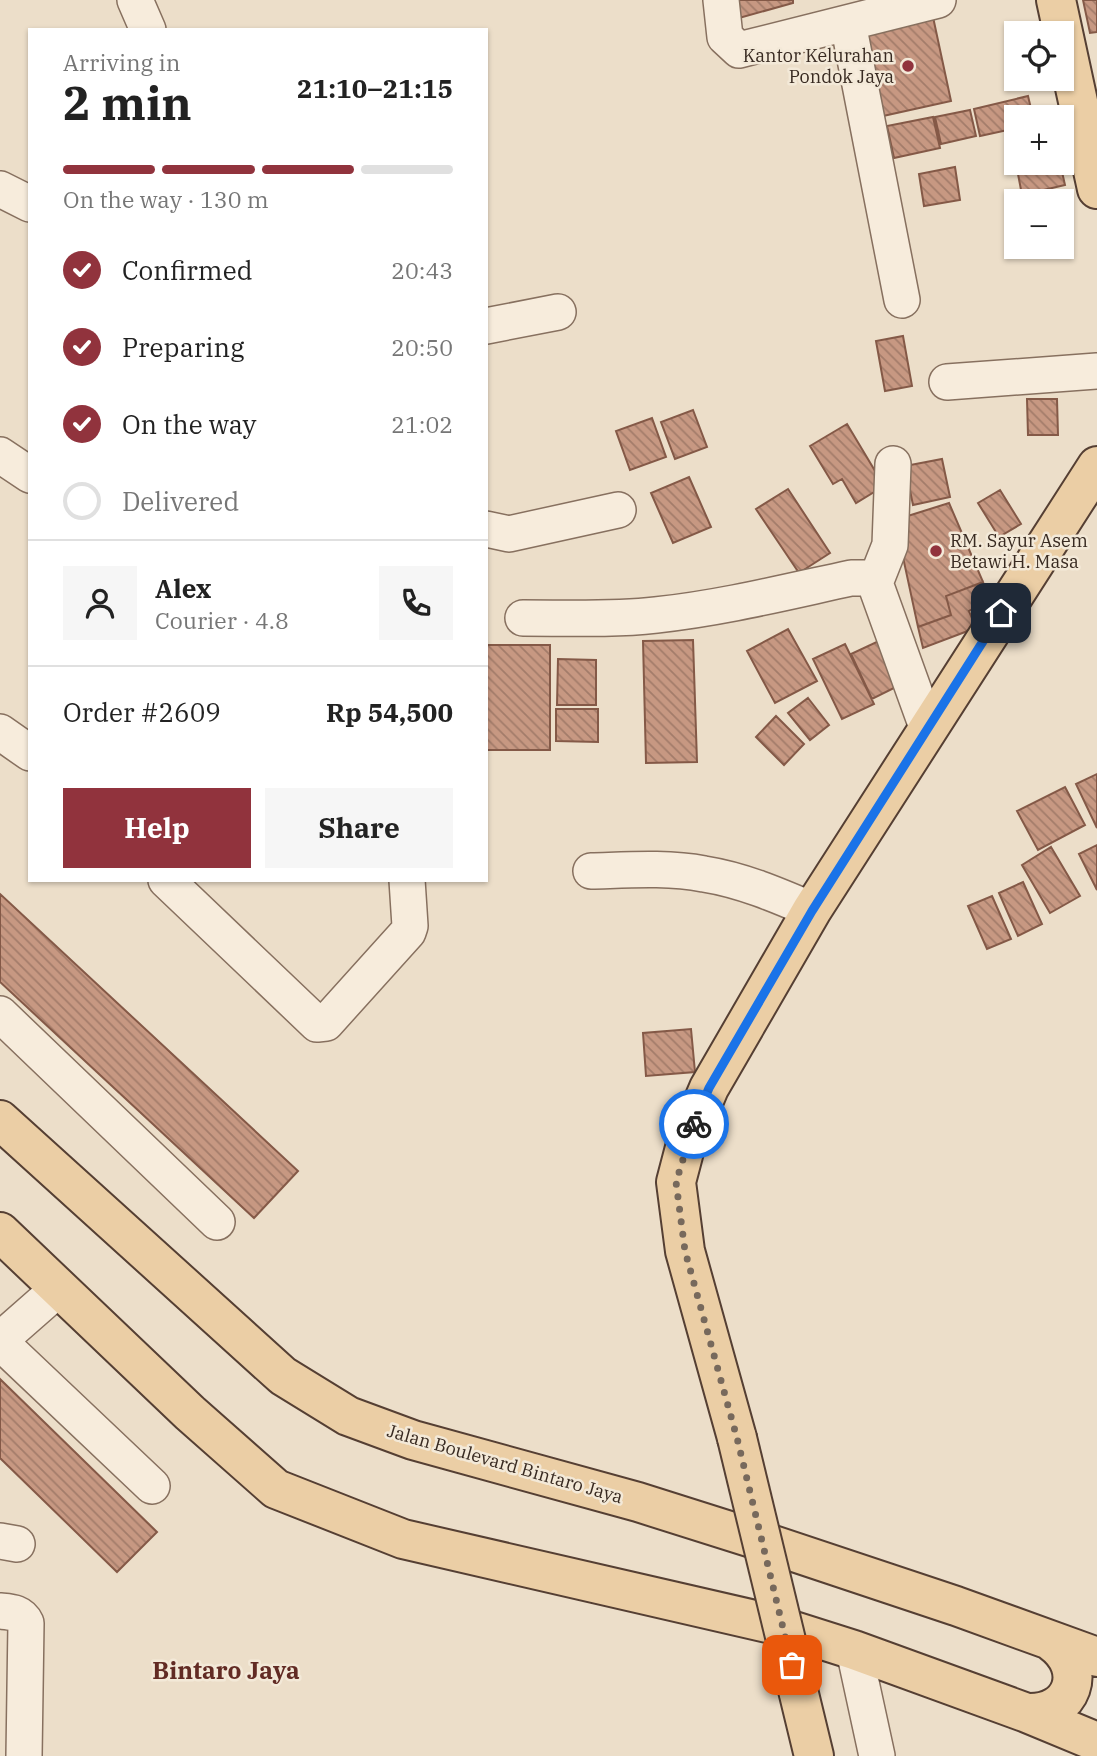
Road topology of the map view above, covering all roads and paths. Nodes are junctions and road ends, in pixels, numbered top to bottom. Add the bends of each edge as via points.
1 (135, 0) edge
2 (721, 0) edge
3 (938, 0) edge
4 (1056, 0) edge
5 (848, 23) junction
6 (147, 28) edge
7 (0, 189) edge
8 (1097, 189) edge
9 (28, 203) edge
10 (902, 300) dead end
11 (558, 312) dead end
12 (488, 326) edge
13 (1097, 372) edge
14 (947, 382) dead end
15 (0, 455) edge
16 (893, 464) dead end
17 (1097, 466) edge
18 (28, 474) edge
19 (618, 510) dead end
20 (488, 529) edge
21 (875, 583) junction
22 (523, 618) dead end
23 (928, 727) junction
24 (0, 732) edge
25 (28, 752) edge
26 (590, 870) dead end
27 (168, 882) edge
28 (407, 882) edge
29 (812, 911) junction
30 (0, 1014) edge
31 (0, 1120) edge
32 (217, 1222) dead end
33 (0, 1232) edge
34 (53, 1285) junction
35 (0, 1320) edge
36 (0, 1341) edge
37 (152, 1486) dead end
38 (0, 1611) edge
39 (1052, 1642) junction
40 (854, 1650) junction
41 (1097, 1657) edge
42 (1027, 1713) junction
43 (1097, 1742) edge
44 (24, 1756) edge
45 (814, 1756) edge
46 (877, 1756) edge

1 - 6 street
2 - 5 street via 725,37 739,50
3 - 5 street
4 - 8 main road
5 - 10 street
7 - 9 street
11 - 12 street
13 - 14 street
15 - 18 street
16 - 21 street via 890,545
17 - 23 main road
19 - 20 street via 509,534
21 - 22 street via 857,577 657,615
21 - 23 street
23 - 29 main road
24 - 25 street
26 - 29 street via 704,874 750,885
27 - 28 street via 317,1024 326,1023 408,932
29 - 45 main road, bridge via 709,1088 687,1140 676,1182 685,1251 737,1438
30 - 32 street
31 - 39 main road, Jalan Boulevard Bintaro Jaya via 283,1376 348,1416 413,1440 755,1539
33 - 34 main road
34 - 35 street
34 - 36 street
34 - 40 main road via 276,1489 403,1539 720,1611
36 - 37 street
38 - 44 street via 17,1613 26,1623
39 - 41 main road, Jalan Boulevard Bintaro Jaya
39 - 42 main road via 1072,1667 1071,1688 1058,1706
40 - 42 main road
40 - 46 street
42 - 43 main road

